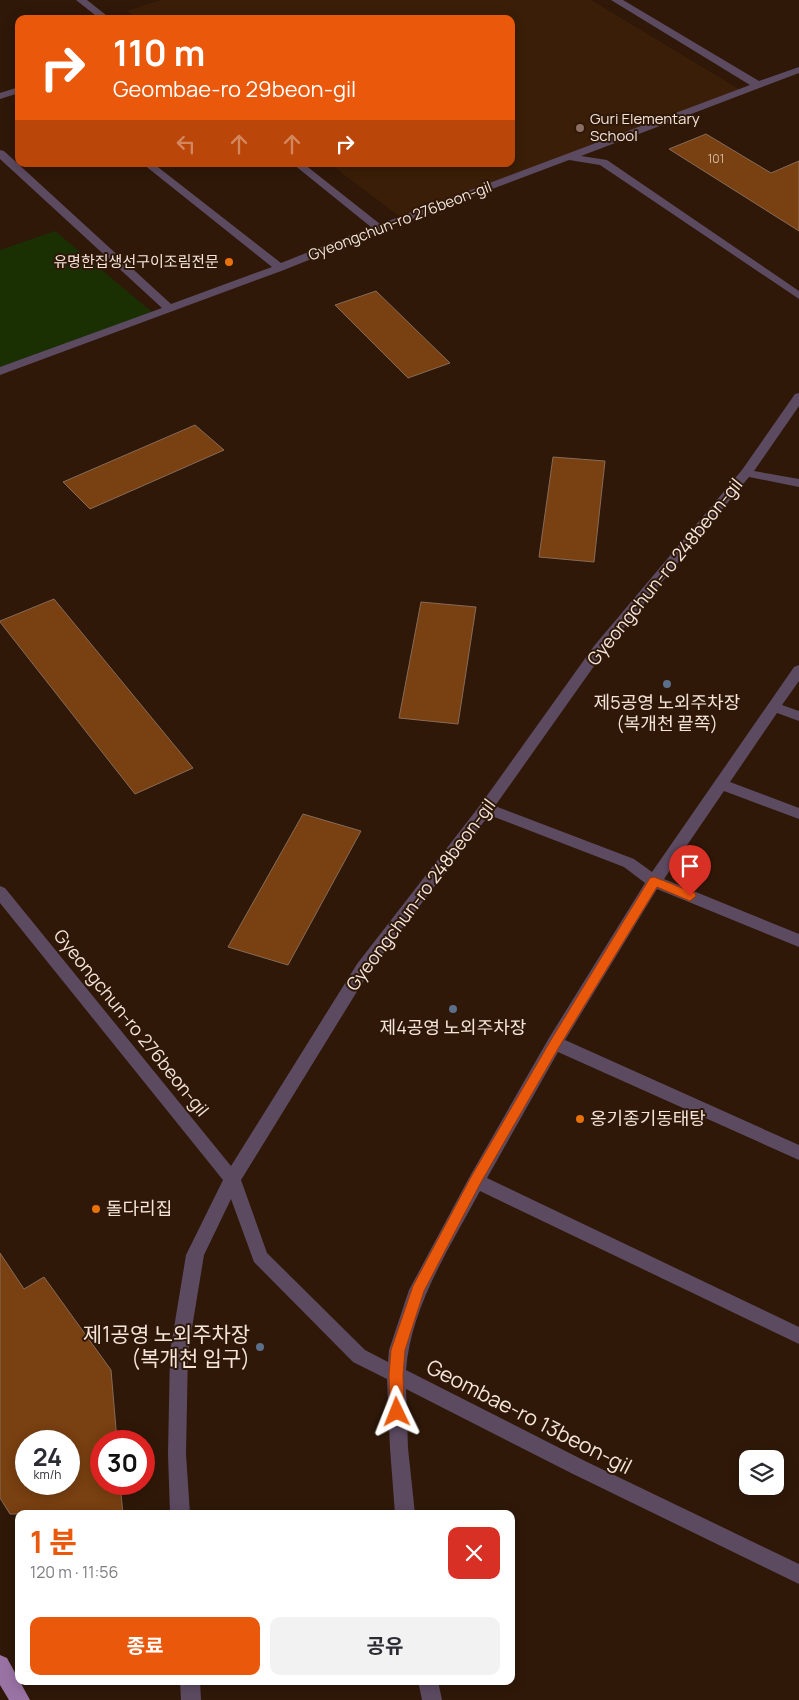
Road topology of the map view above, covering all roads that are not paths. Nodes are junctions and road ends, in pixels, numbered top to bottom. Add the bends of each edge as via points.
1 (81, 0) edge
2 (616, 0) edge
3 (101, 15) edge
4 (799, 70) edge
5 (758, 85) junction
6 (15, 91) edge
7 (0, 96) edge
8 (0, 153) edge
9 (570, 157) junction
10 (15, 167) edge
11 (15, 167) edge
12 (152, 167) edge
13 (302, 167) edge
14 (379, 228) junction
15 (280, 268) junction
16 (799, 296) edge
17 (169, 308) junction
18 (0, 371) edge
19 (799, 397) edge
20 (746, 472) junction
21 (799, 483) edge
22 (799, 670) edge
23 (774, 707) junction
24 (799, 716) edge
25 (721, 784) junction
26 (486, 808) junction
27 (799, 814) edge
28 (654, 882) junction
29 (0, 892) edge
30 (799, 941) edge
31 (555, 1043) junction
32 (799, 1153) edge
33 (232, 1179) junction
34 (476, 1180) junction
35 (799, 1336) edge
36 (396, 1375) junction
37 (180, 1510) edge
38 (405, 1510) edge
39 (799, 1574) edge
40 (0, 1665) edge
41 (190, 1685) edge
42 (429, 1685) edge
43 (20, 1700) edge
44 (191, 1700) edge
45 (432, 1700) edge

1 - 3 street
2 - 5 street
4 - 5 street, Gyeongchun-ro 276beon-gil
5 - 9 street, Gyeongchun-ro 276beon-gil
6 - 7 street
8 - 11 street
9 - 14 street, Gyeongchun-ro 276beon-gil
9 - 16 street via 603,162
10 - 17 street
12 - 15 street
13 - 14 street
14 - 15 street, Gyeongchun-ro 276beon-gil
15 - 17 street, Gyeongchun-ro 276beon-gil
17 - 18 street, Gyeongchun-ro 276beon-gil
19 - 20 street, Gyeongchun-ro 248beon-gil
20 - 21 street
20 - 26 street, Gyeongchun-ro 248beon-gil via 599,649
22 - 23 street
23 - 24 street
23 - 25 street
25 - 27 street
25 - 28 street
26 - 28 street via 629,863
26 - 33 street, Gyeongchun-ro 248beon-gil via 363,968
28 - 30 street
28 - 31 street
29 - 33 street, Gyeongchun-ro 276beon-gil
31 - 32 street
31 - 34 street
33 - 36 street, Geombae-ro 13beon-gil via 260,1257 359,1356
33 - 37 street, Gyeongchun-ro 248beon-gil via 195,1255 178,1352
34 - 35 street
34 - 36 street via 418,1290 398,1350
36 - 38 street
36 - 39 street, Geombae-ro 13beon-gil
40 - 43 main road
41 - 44 street
42 - 45 street

